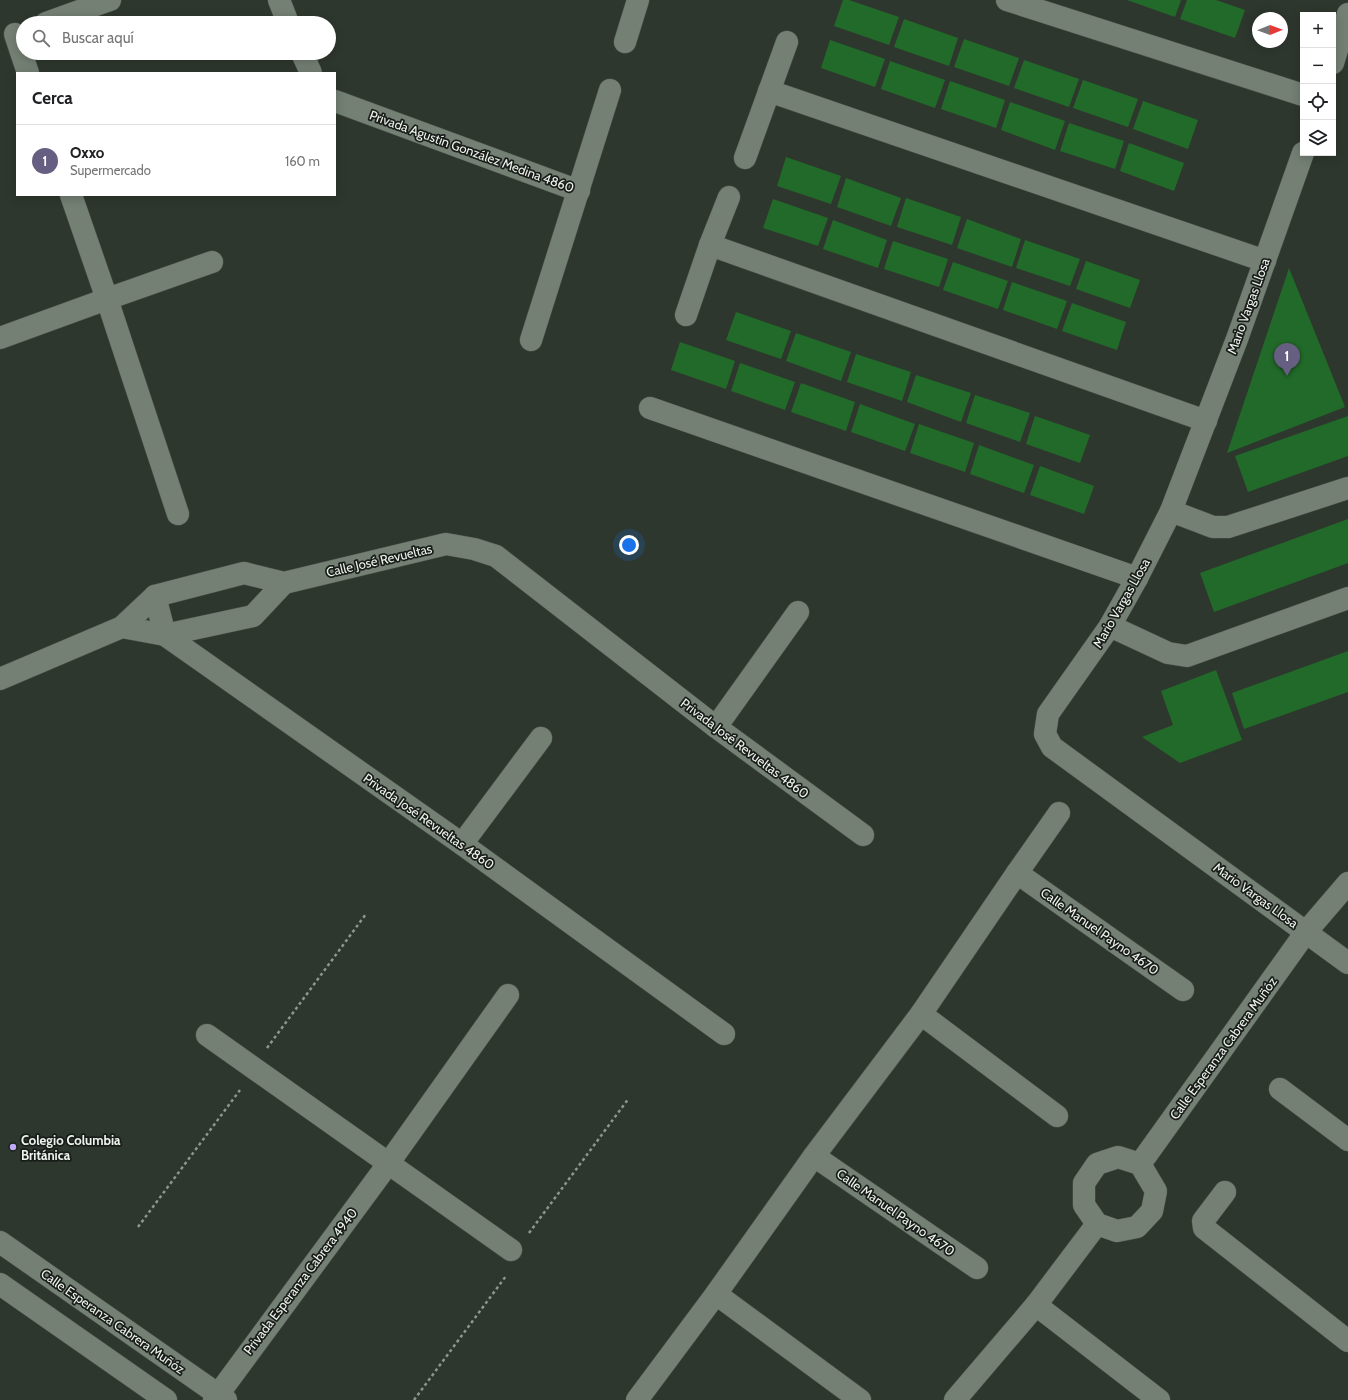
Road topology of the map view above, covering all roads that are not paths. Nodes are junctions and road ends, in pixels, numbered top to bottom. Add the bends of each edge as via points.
1 (110, 0) edge
2 (280, 0) edge
3 (638, 0) edge
4 (1007, 0) edge
5 (1348, 14) edge
6 (65, 16) edge
7 (286, 16) edge
8 (625, 42) dead end
9 (787, 42) dead end
10 (1336, 53) edge
11 (23, 60) edge
12 (305, 60) edge
13 (28, 72) edge
14 (311, 72) edge
15 (610, 90) dead end
16 (769, 91) junction
17 (1300, 95) edge
18 (336, 101) edge
19 (1302, 156) edge
20 (745, 158) dead end
21 (579, 191) junction
22 (71, 196) edge
23 (729, 197) dead end
24 (710, 245) junction
25 (1265, 261) junction
26 (212, 262) dead end
27 (107, 299) junction
28 (686, 315) dead end
29 (0, 338) edge
30 (531, 340) dead end
31 (650, 408) dead end
32 (1206, 421) junction
33 (1348, 488) edge
34 (1171, 511) junction
35 (178, 514) dead end
36 (474, 549) joint
37 (1137, 578) junction
38 (284, 582) junction
39 (155, 596) junction
40 (1348, 598) edge
41 (798, 612) dead end
42 (1110, 626) junction
43 (122, 627) junction
44 (165, 636) junction
45 (0, 679) edge
46 (716, 727) junction
47 (541, 738) dead end
48 (1059, 813) dead end
49 (863, 834) dead end
50 (462, 844) junction
51 (1016, 873) junction
52 (1348, 883) edge
53 (1306, 932) junction
54 (1348, 963) edge
55 (1183, 990) dead end
56 (508, 996) dead end
57 (921, 1014) junction
58 (724, 1034) dead end
59 (207, 1035) dead end
60 (1280, 1089) dead end
61 (1057, 1116) dead end
62 (1348, 1140) edge
63 (814, 1156) junction
64 (388, 1164) junction
65 (1140, 1164) junction
66 (1225, 1192) dead end
67 (1097, 1224) junction
68 (0, 1242) edge
69 (511, 1250) dead end
70 (977, 1268) dead end
71 (0, 1284) edge
72 (716, 1294) junction
73 (1036, 1305) junction
74 (1348, 1341) edge
75 (219, 1398) edge
76 (166, 1400) edge
77 (637, 1400) edge
78 (860, 1400) edge
79 (955, 1400) edge
80 (1159, 1400) edge

1 - 6 street
2 - 7 street
3 - 8 street
4 - 17 street
5 - 10 street
9 - 16 street
11 - 13 street
12 - 14 street
15 - 21 street, Privada Agustín González Medina 4860
16 - 20 street
16 - 25 street
18 - 21 street, Privada Agustín González Medina 4860
19 - 25 street, Mario Vargas Llosa
21 - 30 street
22 - 27 street
23 - 24 street
24 - 28 street
24 - 32 street
25 - 32 street, Mario Vargas Llosa
26 - 27 street
27 - 29 street
27 - 35 street
31 - 37 street
32 - 34 street, Mario Vargas Llosa
33 - 34 street via 1228,527 1213,527
34 - 37 street, Mario Vargas Llosa
36 - 38 street, Calle José Revueltas via 446,544
36 - 46 street, Privada José Revueltas 4860 via 496,556
37 - 42 street, Mario Vargas Llosa
38 - 39 street, Calle José Revueltas via 244,573
38 - 44 street via 253,616
39 - 43 street, Calle José Revueltas
39 - 44 street
40 - 42 street via 1187,656 1168,653
41 - 46 street
42 - 53 street, Mario Vargas Llosa via 1048,714 1045,734 1052,747
43 - 44 street
43 - 45 street, Calle José Revueltas
44 - 50 street, Privada José Revueltas 4860
46 - 49 street, Privada José Revueltas 4860
47 - 50 street
48 - 51 street
50 - 58 street, Privada José Revueltas 4860
51 - 55 street, Calle Manuel Payno 4670
51 - 57 street
52 - 53 street, Calle Esperanza Cabrera Muñóz
53 - 54 street, Mario Vargas Llosa
53 - 65 street, Calle Esperanza Cabrera Muñóz
56 - 64 street, Privada Esperanza Cabrera 4940
57 - 61 street
57 - 63 street
59 - 64 street
60 - 62 street
63 - 70 street, Calle Manuel Payno 4670
63 - 72 street
64 - 69 street
64 - 75 street, Privada Esperanza Cabrera 4940
65 - 67 street via 1118,1157 1097,1164 1084,1183 1084,1205
65 - 67 street via 1156,1191 1152,1211 1137,1227 1117,1231
66 - 74 street via 1204,1221 1204,1228
67 - 73 street
68 - 75 street, Calle Esperanza Cabrera Muñóz
71 - 76 street
72 - 77 street
72 - 78 street
73 - 79 street
73 - 80 street

